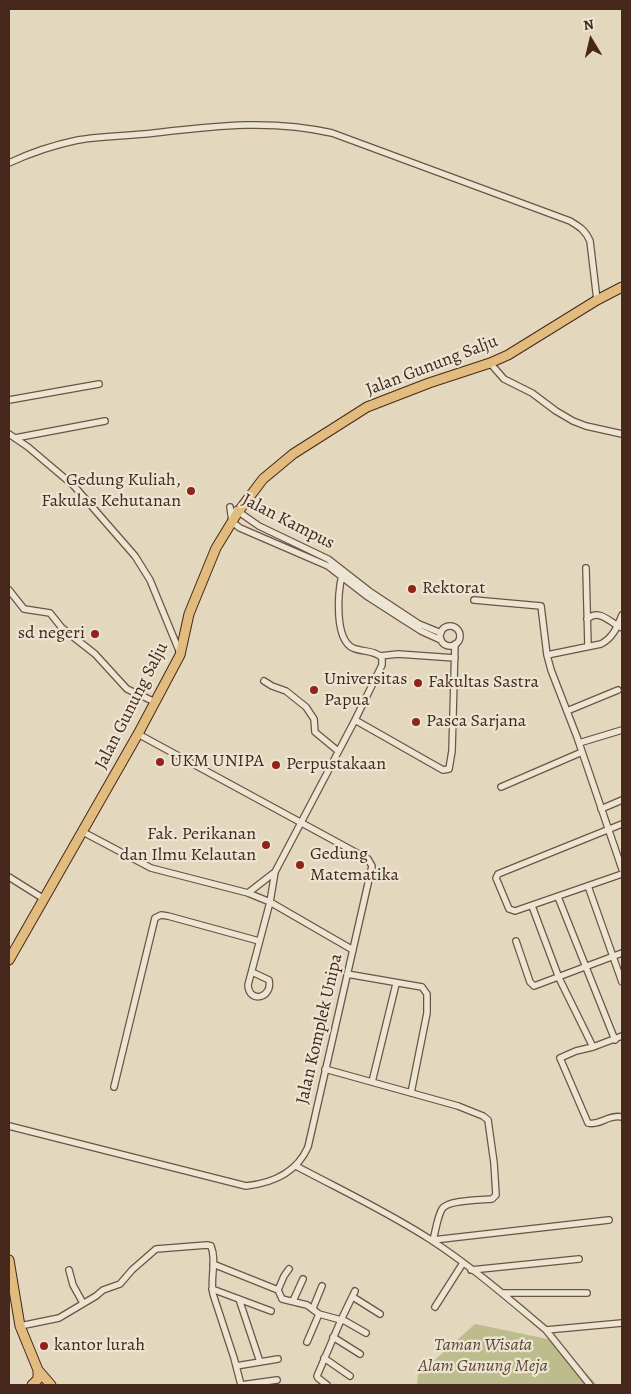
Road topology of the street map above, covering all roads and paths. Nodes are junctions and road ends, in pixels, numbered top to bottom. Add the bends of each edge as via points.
1 (9, 163) edge
2 (622, 287) edge
3 (597, 300) junction
4 (490, 363) junction
5 (100, 384) dead end
6 (9, 400) edge
7 (105, 420) dead end
8 (9, 434) edge
9 (622, 434) edge
10 (15, 438) junction
11 (238, 512) junction
12 (232, 522) junction
13 (586, 568) dead end
14 (343, 574) junction
15 (353, 582) junction
16 (9, 590) edge
17 (340, 591) junction
18 (474, 600) dead end
19 (622, 615) edge
20 (587, 619) junction
21 (412, 622) junction
22 (620, 627) edge
23 (441, 633) junction
24 (441, 640) junction
25 (456, 644) junction
26 (588, 646) junction
27 (180, 655) junction
28 (548, 655) junction
29 (380, 656) junction
30 (455, 658) junction
31 (264, 681) dead end
32 (618, 690) dead end
33 (155, 702) junction
34 (567, 711) junction
35 (355, 720) junction
36 (622, 730) edge
37 (138, 734) junction
38 (579, 743) junction
39 (338, 751) junction
40 (582, 752) junction
41 (501, 787) dead end
42 (622, 800) edge
43 (601, 808) junction
44 (302, 822) junction
45 (622, 824) edge
46 (609, 829) junction
47 (83, 832) junction
48 (622, 869) edge
49 (275, 872) junction
50 (622, 874) edge
51 (9, 877) edge
52 (588, 886) junction
53 (248, 892) junction
54 (558, 897) junction
55 (44, 900) junction
56 (270, 902) junction
57 (532, 906) junction
58 (260, 941) junction
59 (516, 941) dead end
60 (353, 950) junction
61 (622, 953) edge
62 (613, 957) junction
63 (9, 960) edge
64 (586, 968) junction
65 (252, 972) junction
66 (347, 974) junction
67 (559, 978) junction
68 (622, 982) edge
69 (396, 984) junction
70 (622, 1036) edge
71 (615, 1040) junction
72 (593, 1047) junction
73 (325, 1069) junction
74 (372, 1082) junction
75 (114, 1087) dead end
76 (410, 1093) junction
77 (622, 1117) edge
78 (9, 1126) edge
79 (296, 1166) junction
80 (609, 1220) dead end
81 (432, 1240) junction
82 (579, 1259) dead end
83 (9, 1260) edge
84 (463, 1263) junction
85 (213, 1264) junction
86 (290, 1269) dead end
87 (69, 1270) dead end
88 (471, 1270) junction
89 (10, 1271) edge
90 (303, 1280) dead end
91 (322, 1286) dead end
92 (212, 1289) junction
93 (278, 1290) junction
94 (502, 1293) junction
95 (587, 1293) dead end
96 (12, 1299) edge
97 (238, 1299) junction
98 (293, 1301) junction
99 (83, 1304) junction
100 (435, 1306) dead end
101 (313, 1308) junction
102 (271, 1311) dead end
103 (319, 1314) junction
104 (380, 1314) dead end
105 (341, 1320) junction
106 (622, 1323) edge
107 (20, 1326) junction
108 (546, 1330) junction
109 (366, 1332) dead end
110 (333, 1337) junction
111 (307, 1342) dead end
112 (360, 1354) dead end
113 (324, 1358) junction
114 (278, 1359) dead end
115 (260, 1362) junction
116 (236, 1366) junction
117 (38, 1370) junction
118 (350, 1376) dead end
119 (277, 1380) dead end
120 (32, 1385) edge
121 (51, 1385) edge
122 (241, 1385) edge
123 (327, 1385) edge
124 (590, 1385) edge

1 - 3 street via 79,140 188,129 273,124 332,133 581,227 590,241
2 - 3 main road, Jalan Gunung Salju
3 - 4 main road, Jalan Gunung Salju via 522,348
4 - 9 street via 504,379 532,393 573,421
4 - 11 main road, Jalan Gunung Salju via 367,407 275,468
5 - 6 street
7 - 10 street
8 - 10 street
10 - 27 street via 74,486 136,556 150,580
11 - 12 main road, Jalan Gunung Salju
11 - 14 street, Jalan Kampus via 259,526 328,559
12 - 14 street, Jalan Kampus
12 - 27 main road, Jalan Gunung Salju via 200,585 189,614
13 - 20 street
14 - 15 street, Jalan Kampus
14 - 17 street, Jalan Kampus
15 - 17 street
15 - 21 street, Jalan Kampus
16 - 33 street via 24,608 50,613 127,689
17 - 29 street, Jalan Kampus via 338,605 345,641 352,648
18 - 28 street via 541,606
19 - 22 street
20 - 22 street via 598,614
20 - 26 street
21 - 23 street, Jalan Kampus
21 - 24 street, Jalan Kampus
22 - 26 street via 607,641
23 - 24 street
23 - 25 street, Jalan Kampus via 448,627 456,629 460,635
24 - 25 street, Jalan Kampus via 448,645
25 - 30 street, Jalan Kampus
26 - 28 street
27 - 33 main road, Jalan Gunung Salju
28 - 34 street
29 - 30 street, Jalan Kampus
29 - 35 street via 382,665
30 - 35 street, Jalan Kampus via 452,751 448,771
31 - 39 street via 306,707 314,719 315,732
32 - 34 street
33 - 37 main road, Jalan Gunung Salju
34 - 38 street
35 - 39 street
36 - 38 street
37 - 44 street, Jalan Komplek Unipa
37 - 47 main road, Jalan Gunung Salju
38 - 40 street
39 - 44 street
40 - 41 street
40 - 43 street
42 - 43 street
43 - 46 street
44 - 49 street
44 - 60 street, Jalan Komplek Unipa via 371,862 372,870
45 - 46 street
46 - 48 street
46 - 57 street via 498,874 496,878 509,909 515,911
47 - 53 street via 152,868
47 - 55 main road, Jalan Gunung Salju
49 - 53 street
49 - 56 street
50 - 52 street
51 - 55 street
52 - 54 street
52 - 62 street
53 - 56 street
54 - 57 street
54 - 64 street
55 - 63 main road, Jalan Gunung Salju
56 - 58 street
56 - 60 street
57 - 67 street
58 - 65 street
58 - 75 street via 168,916 155,918
59 - 67 street via 532,985
60 - 66 street, Jalan Komplek Unipa
61 - 62 street
62 - 64 street
62 - 68 street
64 - 67 street
64 - 71 street
65 - 65 street via 248,985 250,992 254,996 263,996 268,992 269,980
66 - 69 street
66 - 73 street, Jalan Komplek Unipa
67 - 72 street
69 - 74 street
69 - 76 street via 422,987 427,994 427,1013
70 - 71 street
71 - 72 street
72 - 77 street via 560,1058 567,1076 588,1123 596,1124 610,1116
73 - 74 street
73 - 79 street, Jalan Komplek Unipa via 308,1147
74 - 76 street
76 - 81 street via 458,1106 483,1116 489,1123 496,1195 492,1199 445,1205
78 - 79 street, Jalan Komplek Unipa via 246,1186 271,1181
79 - 81 street
80 - 81 street
81 - 84 street
82 - 88 street
83 - 89 main road
84 - 88 street
84 - 100 street
85 - 92 street
85 - 93 street
85 - 99 street via 211,1246 158,1248 120,1284 103,1290
86 - 93 street
87 - 99 street
88 - 94 street
89 - 96 main road
90 - 98 street
91 - 101 street
92 - 97 street
92 - 116 street
93 - 98 street via 282,1299
94 - 95 street
94 - 108 street
96 - 107 main road
97 - 102 street
97 - 115 street
98 - 101 street
99 - 107 street via 59,1318
101 - 103 street
103 - 105 street
103 - 111 street
104 - 105 street via 354,1294
105 - 109 street
105 - 110 street
106 - 108 street
107 - 117 main road
108 - 124 street
110 - 112 street
110 - 113 street
113 - 118 street
113 - 123 street via 317,1376
114 - 115 street
115 - 116 street
116 - 122 street
117 - 120 main road via 38,1379
117 - 121 main road
119 - 122 street

